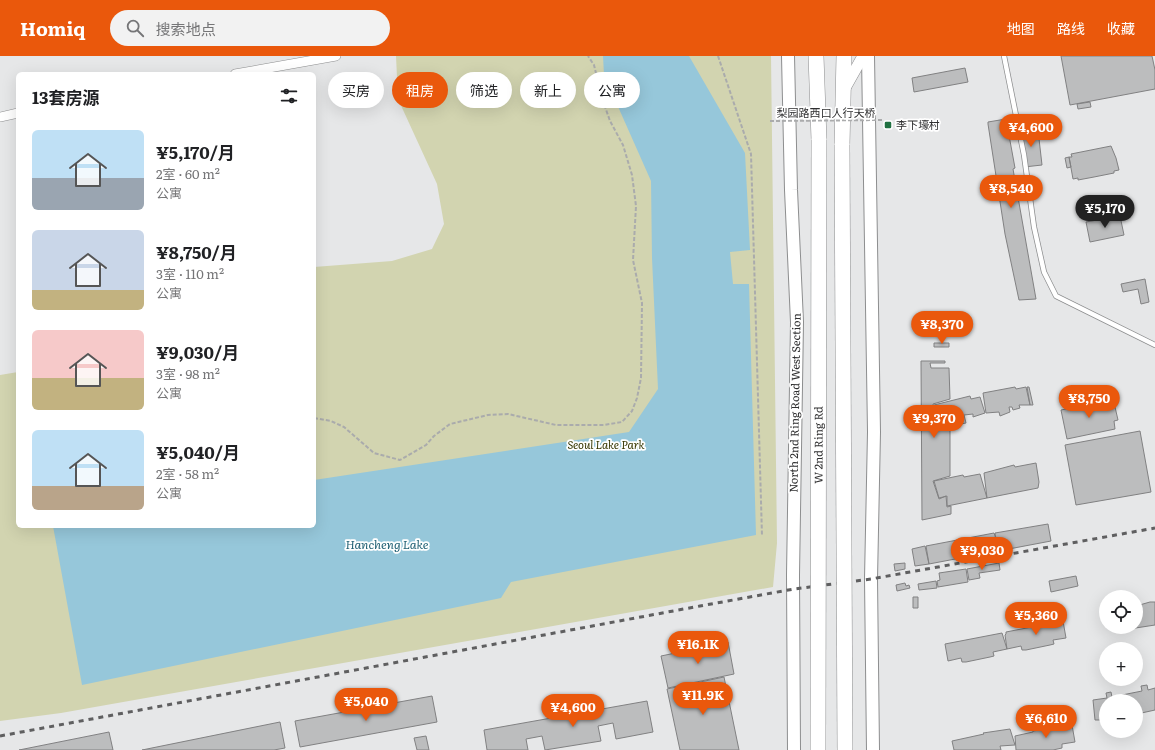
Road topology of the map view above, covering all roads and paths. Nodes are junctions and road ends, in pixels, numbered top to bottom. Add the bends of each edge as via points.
1 (336, 56) edge
2 (588, 56) edge
3 (718, 56) edge
4 (788, 56) edge
5 (812, 56) edge
6 (816, 56) edge
7 (844, 56) edge
8 (863, 56) edge
9 (868, 56) edge
10 (1004, 56) edge
11 (246, 72) edge
12 (817, 72) junction
13 (842, 94) junction
14 (16, 113) edge
15 (0, 117) edge
16 (883, 120) dead end
17 (770, 121) dead end
18 (1155, 345) edge
19 (316, 418) edge
20 (762, 536) dead end
21 (794, 750) edge
22 (818, 750) edge
23 (845, 750) edge
24 (873, 750) edge

1 - 11 street
2 - 19 path via 594,65 610,122 623,145 632,175 636,206 634,260 642,303 641,370 637,398 632,411 622,422 604,425 556,425 508,414 488,415 450,424 426,445 400,460 374,453 344,427
3 - 20 path via 750,154
4 - 21 main road, North 2nd Ring Road West Section via 797,322 793,575
5 - 12 highway
6 - 12 highway
7 - 13 highway
8 - 13 street
9 - 24 main road via 874,432
10 - 18 lane via 1024,155 1034,227 1044,272 1056,296
12 - 22 highway, W 2nd Ring Rd, bridge
13 - 23 highway, bridge
14 - 15 street
16 - 17 path, 梨园路西口人行天桥, bridge

